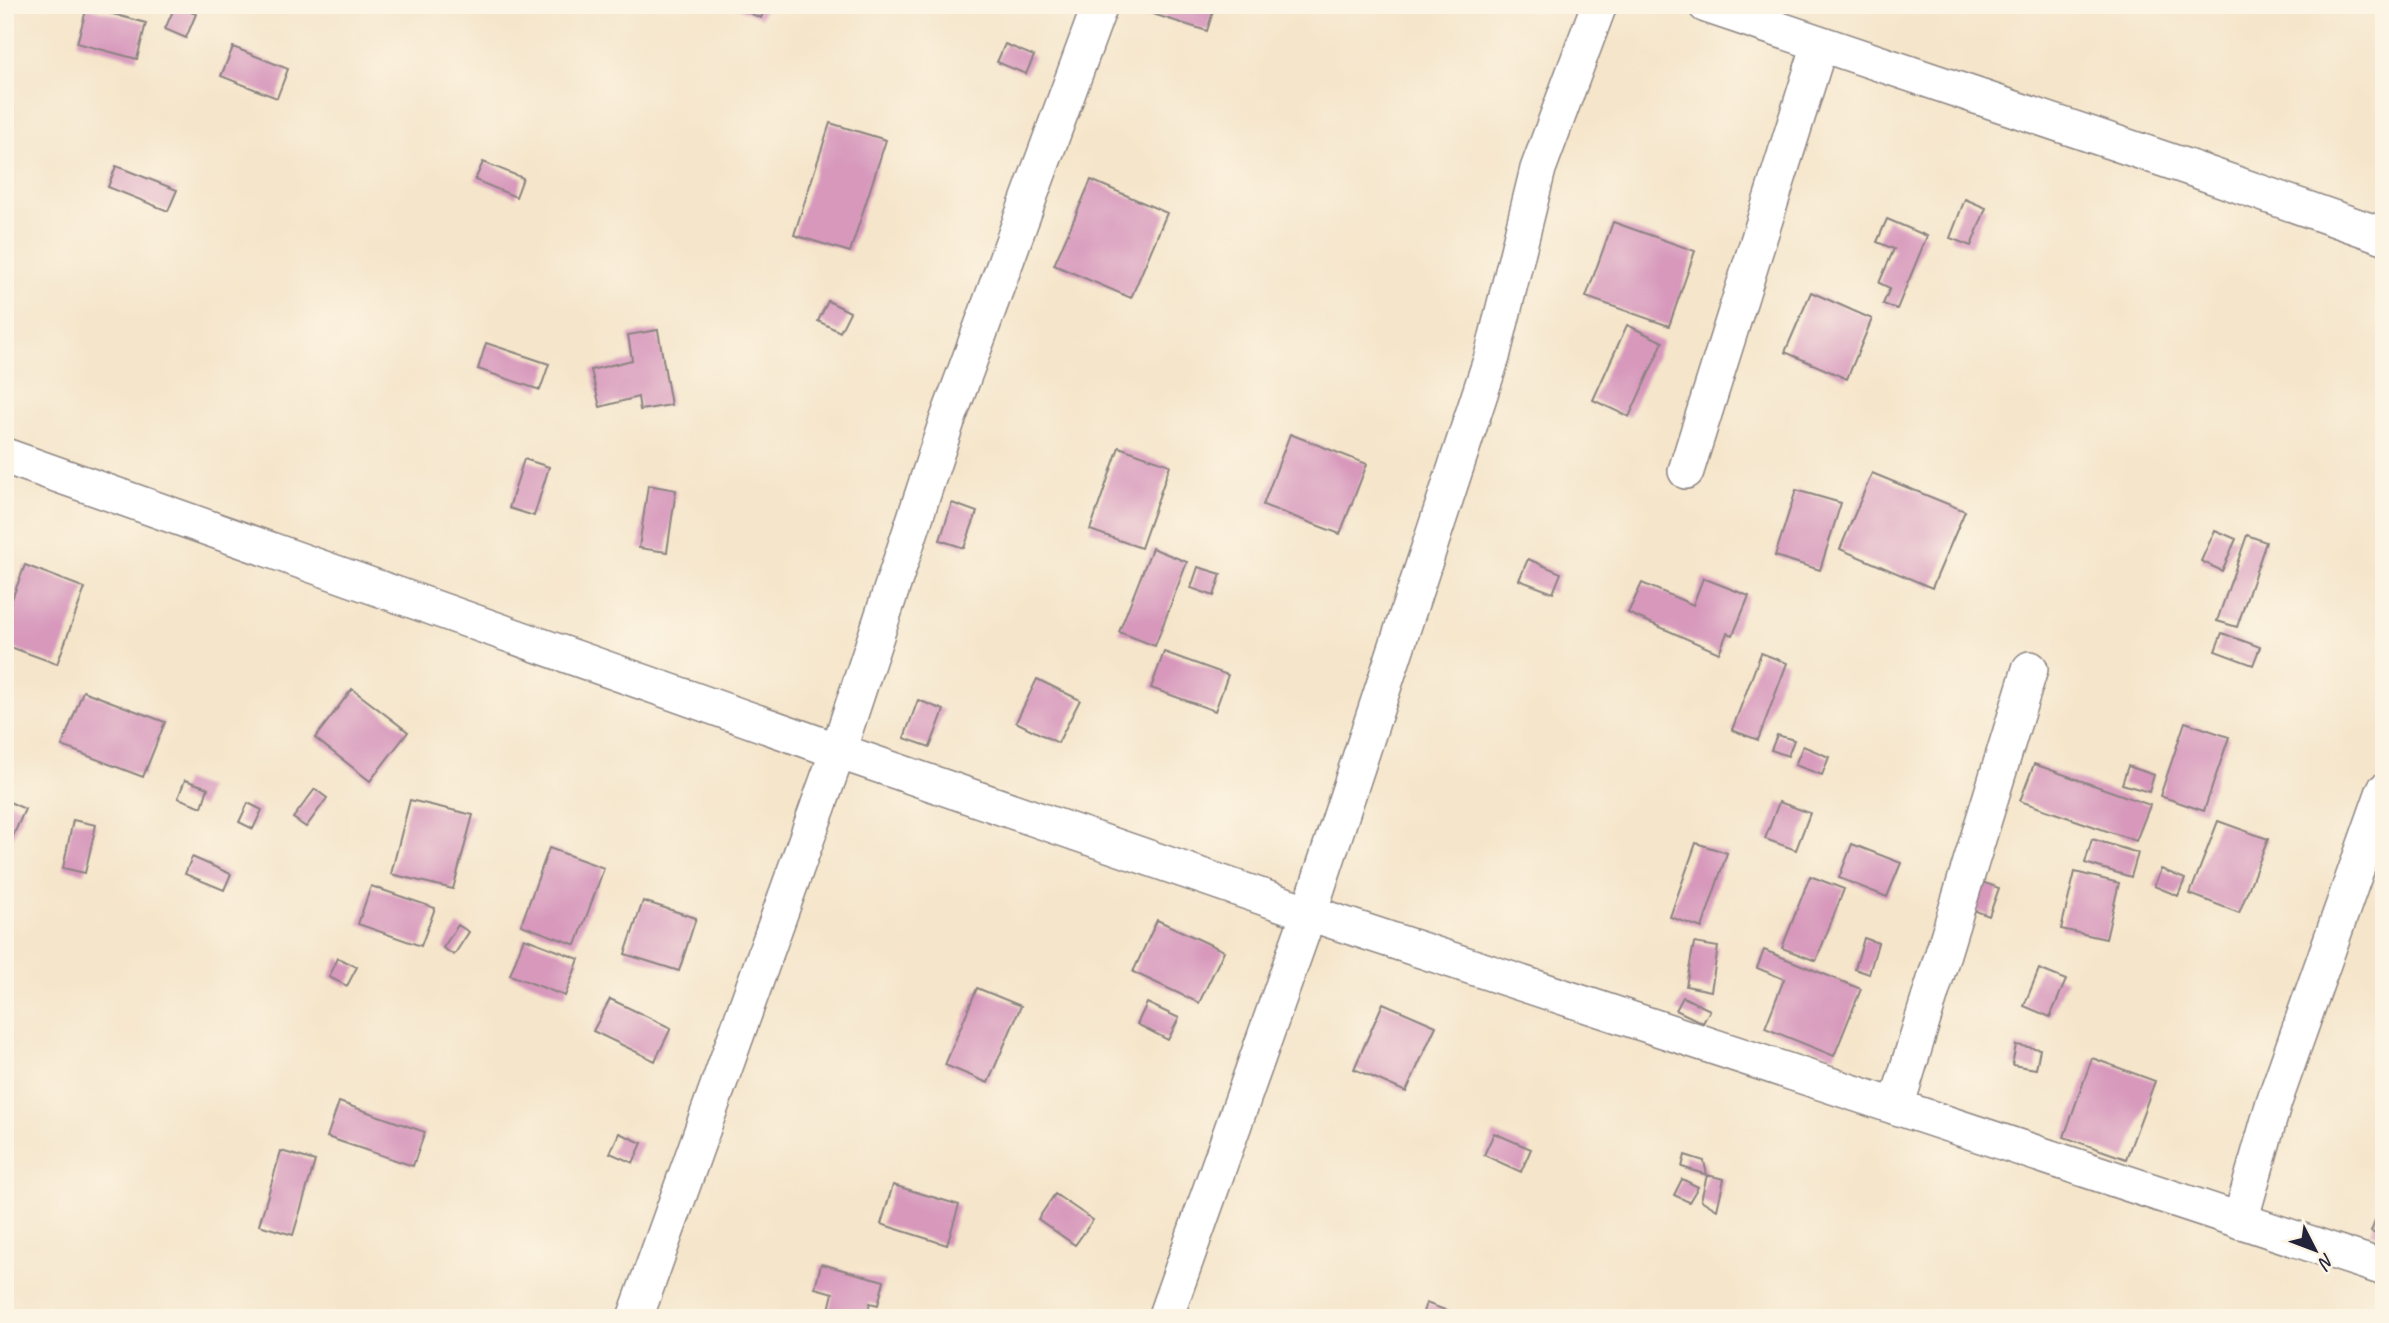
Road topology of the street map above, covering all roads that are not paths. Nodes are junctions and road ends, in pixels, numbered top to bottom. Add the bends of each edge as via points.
1 (1100, 5) edge
2 (1599, 5) edge
3 (1706, 5) edge
4 (1820, 44) junction
5 (2384, 236) edge
6 (5, 456) edge
7 (1686, 471) dead end
8 (2030, 669) dead end
9 (838, 751) junction
10 (2384, 790) edge
11 (1309, 913) junction
12 (1896, 1107) junction
13 (2240, 1221) junction
14 (2384, 1268) edge
15 (635, 1318) edge
16 (1165, 1318) edge

1 - 9 street via 946,424
2 - 11 street via 1538,169 1492,356
3 - 4 street
4 - 5 street
4 - 7 street
6 - 9 street
8 - 12 street
9 - 11 street
9 - 15 street
10 - 13 street via 2274,1102
11 - 12 street
11 - 16 street
12 - 13 street
13 - 14 street

